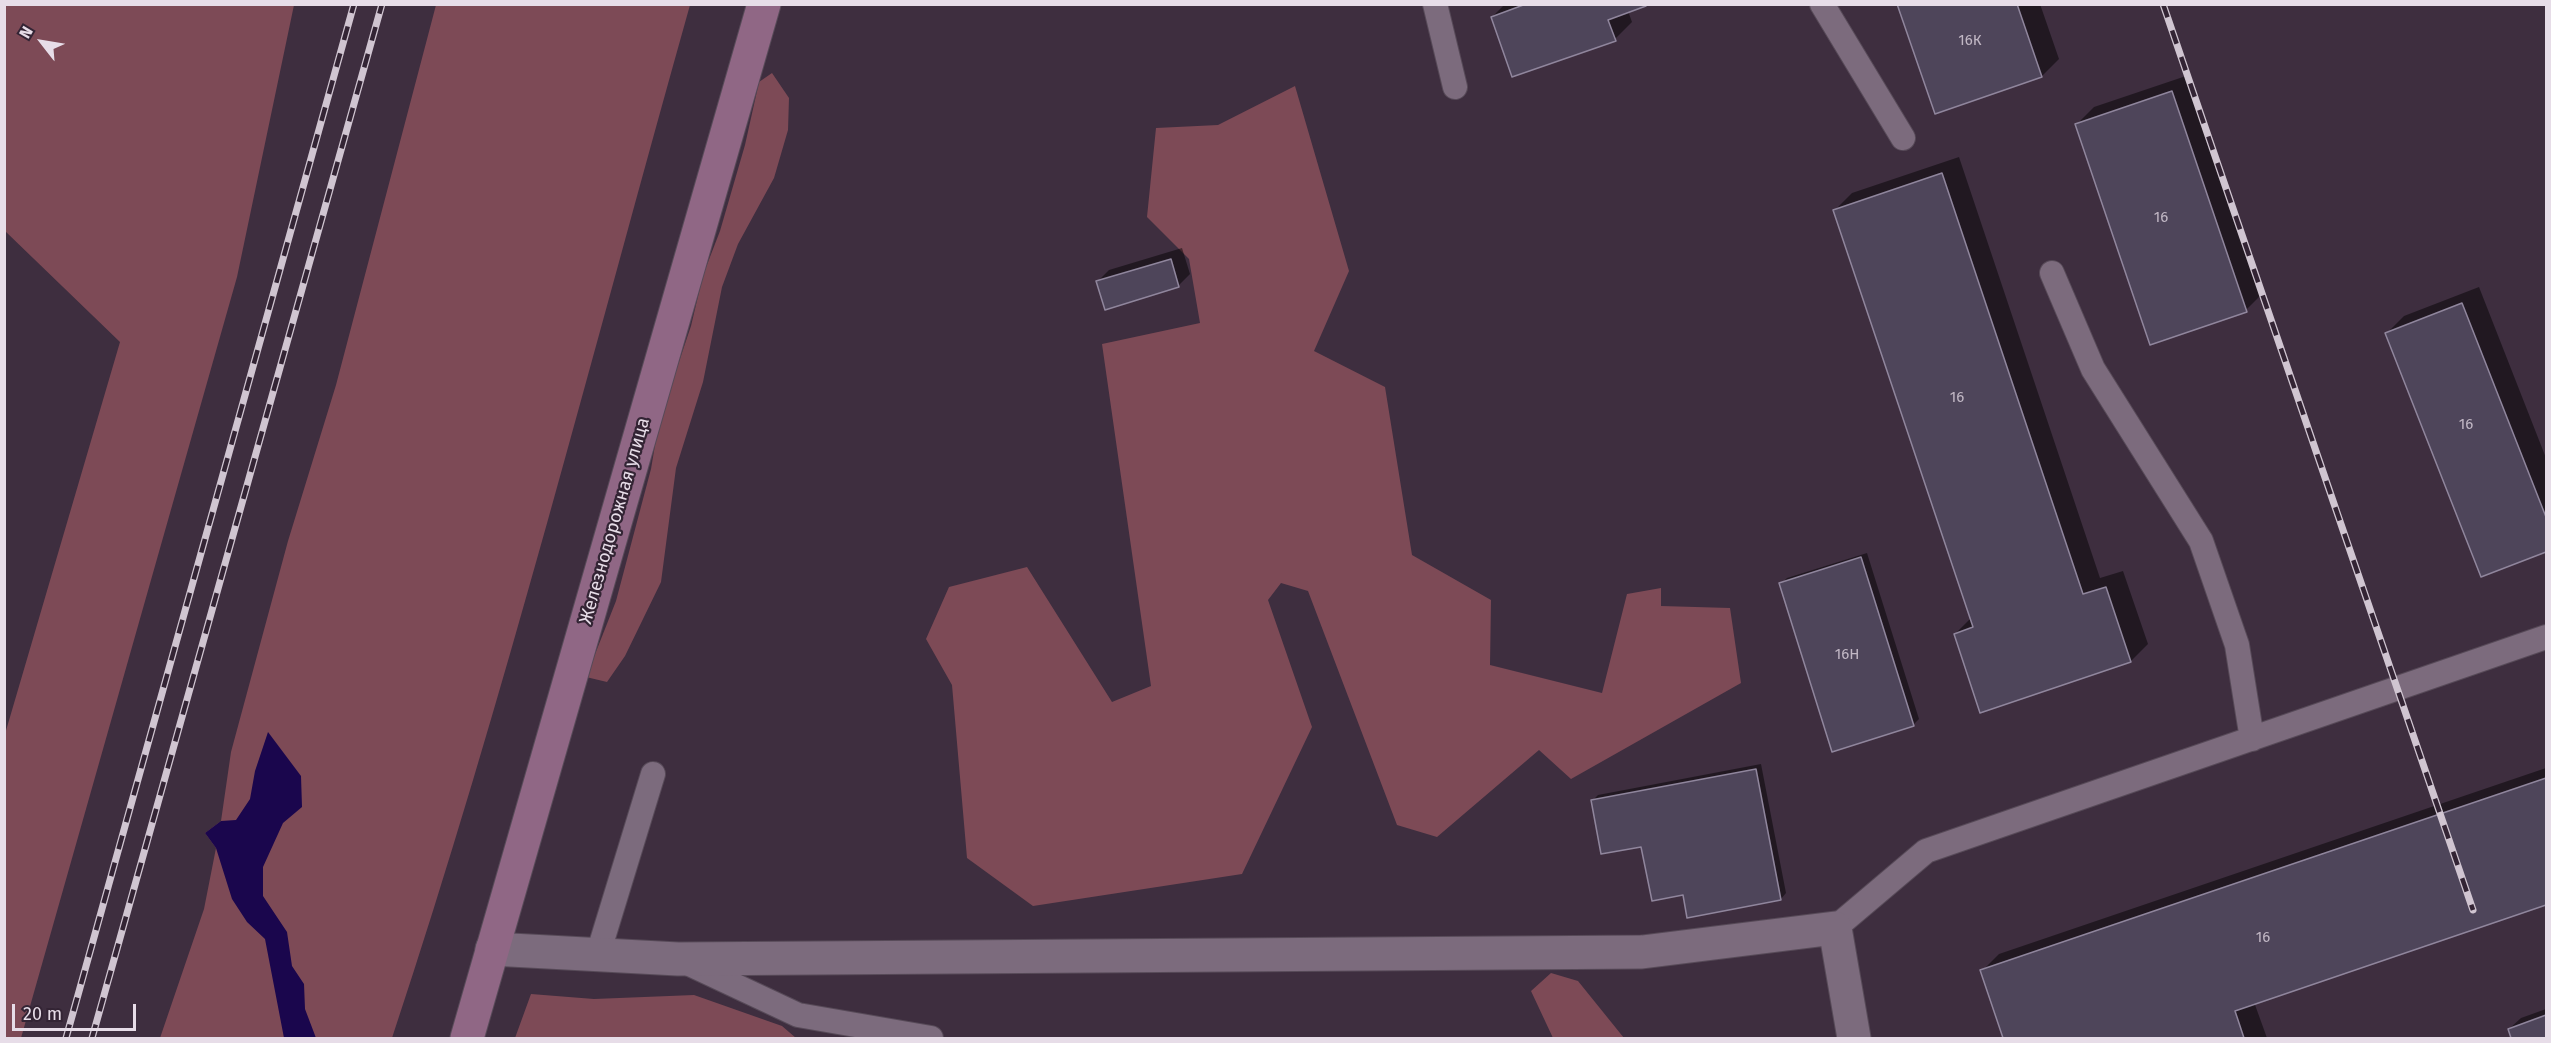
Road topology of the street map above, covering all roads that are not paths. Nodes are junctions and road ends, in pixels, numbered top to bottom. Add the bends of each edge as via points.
1 (764, 4) edge
2 (1435, 4) edge
3 (1822, 4) edge
4 (1455, 87) dead end
5 (1903, 138) dead end
6 (2052, 273) dead end
7 (2547, 638) edge
8 (2252, 739) junction
9 (653, 774) dead end
10 (1835, 928) junction
11 (492, 949) junction
12 (598, 954) junction
13 (678, 959) junction
14 (466, 1038) edge
15 (931, 1038) edge
16 (1854, 1038) edge

1 - 11 main road, Железнодорожная улица
2 - 4 lane
3 - 5 lane
6 - 8 lane via 2093,369 2201,540 2237,645
7 - 8 lane
8 - 10 lane via 1926,851
9 - 12 lane
10 - 13 street via 1642,952
10 - 16 street
11 - 12 street
11 - 14 main road, Железнодорожная улица
12 - 13 street
13 - 15 lane via 798,1015

